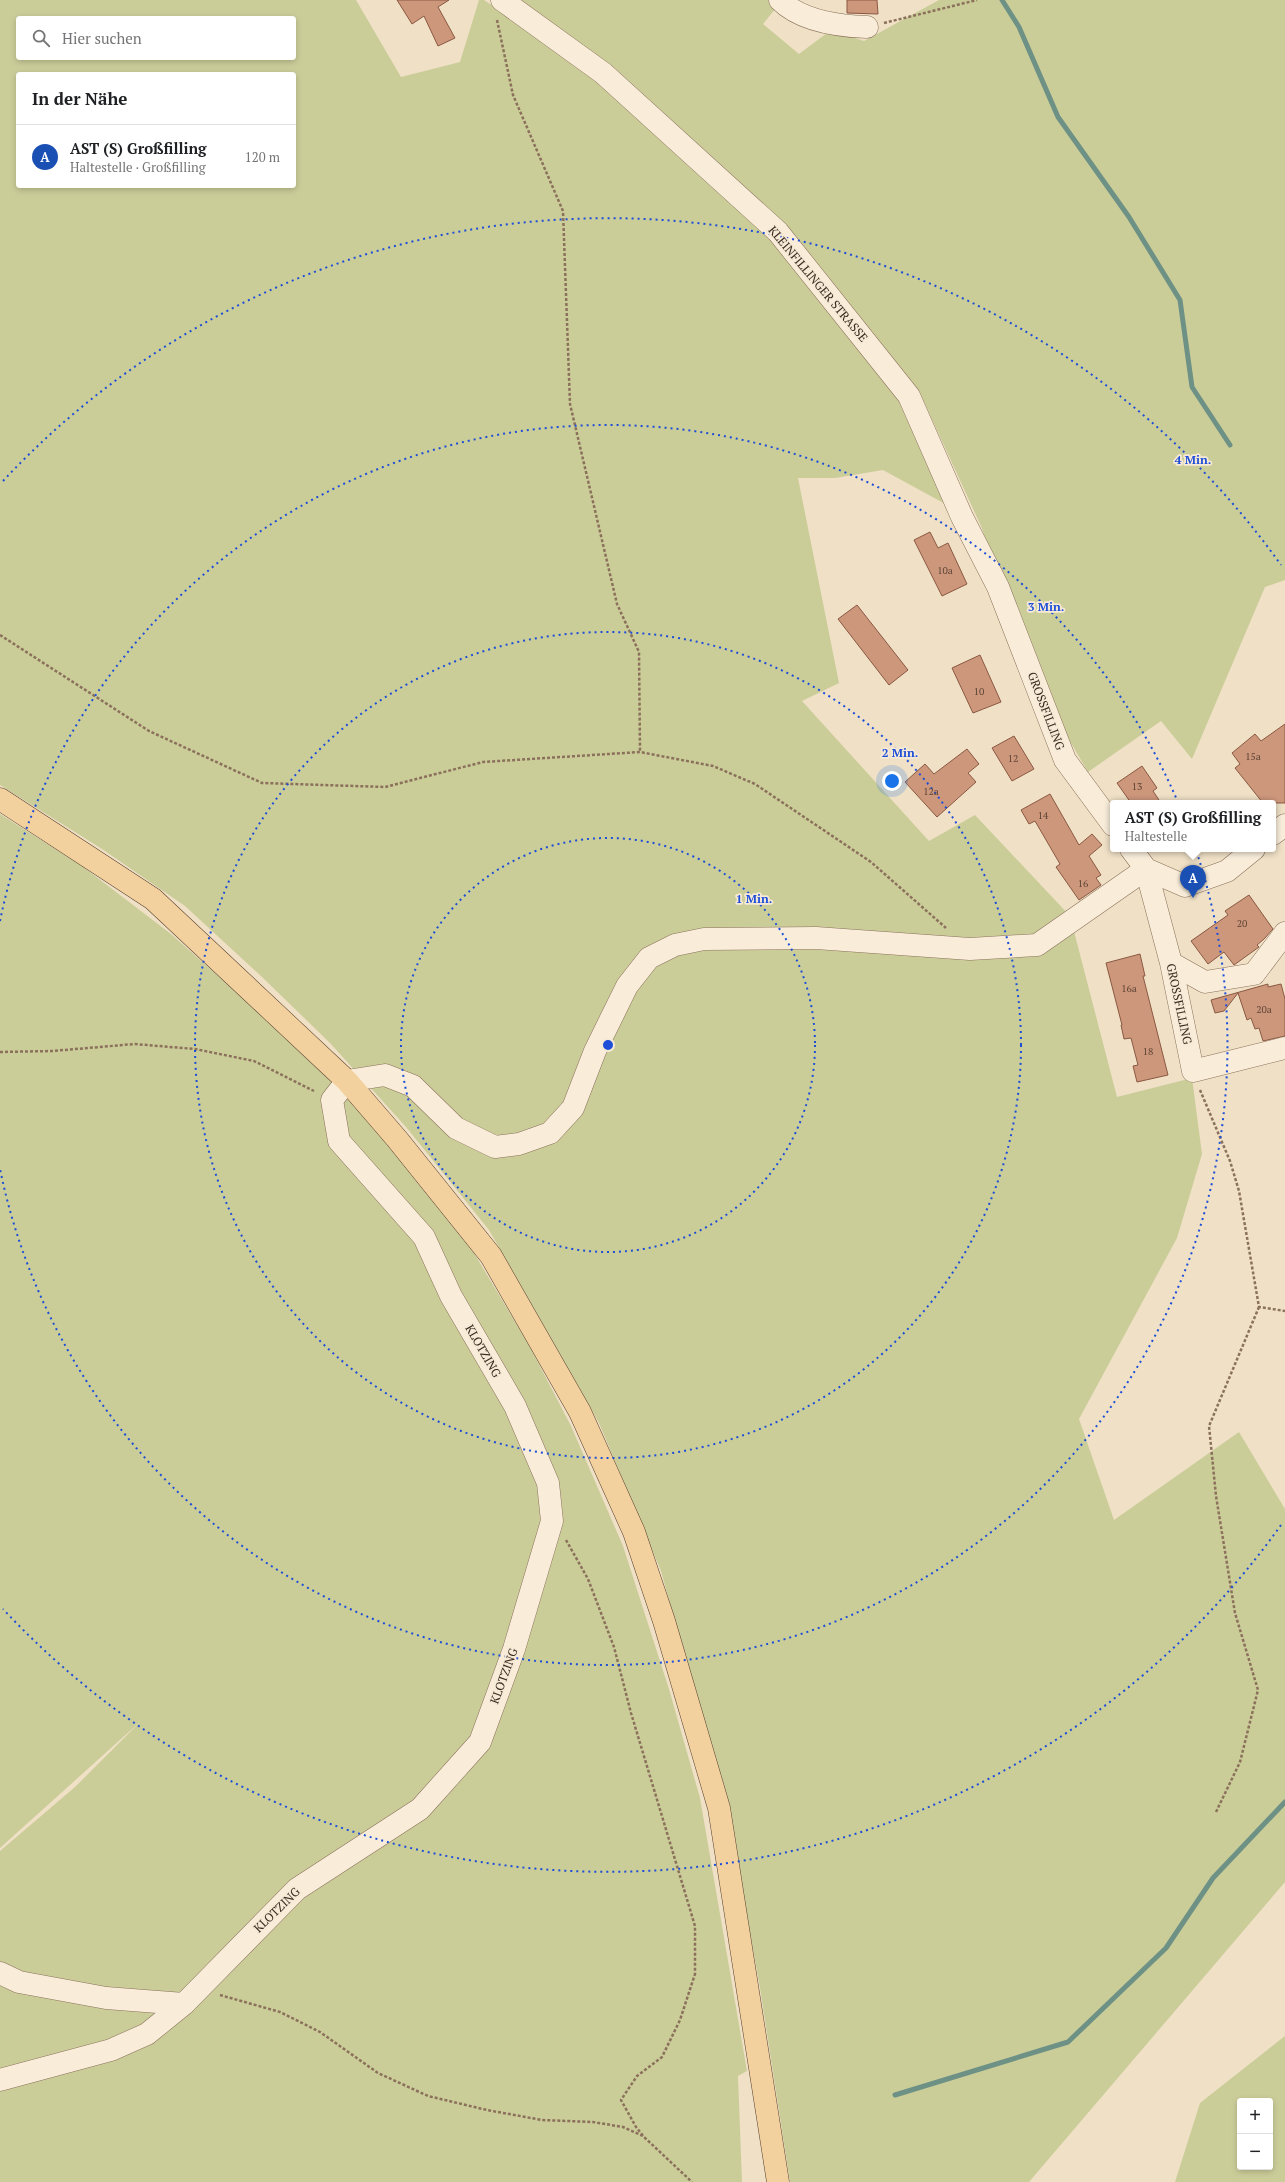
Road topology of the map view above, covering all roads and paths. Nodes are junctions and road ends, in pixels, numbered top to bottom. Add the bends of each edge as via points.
1 (977, 0) edge
2 (785, 5) edge
3 (499, 7) edge
4 (867, 27) joint
5 (998, 587) joint
6 (0, 635) edge
7 (640, 752) junction
8 (0, 799) edge
9 (1110, 821) edge
10 (1285, 825) edge
11 (1276, 832) edge
12 (1133, 852) edge
13 (1250, 852) edge
14 (1146, 869) junction
15 (947, 929) dead end
16 (1285, 933) edge
17 (1171, 963) junction
18 (1285, 1048) edge
19 (0, 1052) edge
20 (1193, 1071) junction
21 (347, 1081) junction
22 (332, 1100) junction
23 (1259, 1307) junction
24 (1285, 1311) edge
25 (552, 1521) junction
26 (1216, 1812) dead end
27 (0, 1973) edge
28 (191, 1997) junction
29 (0, 2080) edge
30 (644, 2137) junction
31 (692, 2182) edge
32 (778, 2182) edge

1 - 4 path
2 - 4 street via 840,26
3 - 5 street, KLEINFILLINGER STRASSE via 603,72 778,232 909,396 962,517
3 - 7 path via 513,95 563,211 570,404 617,604 639,652
5 - 9 street, GROSSFILLING via 1065,760
6 - 7 path via 149,731 262,784 385,787 483,762
7 - 15 path via 713,766 754,784 871,862
8 - 21 main road via 153,899
10 - 11 street
12 - 14 street, GROSSFILLING
13 - 14 street, GROSSFILLING via 1227,871 1185,886
14 - 17 street, GROSSFILLING
14 - 21 street via 1037,945 970,949 816,938 704,939 675,945 649,958 627,986 595,1051 573,1108 550,1133 519,1144 495,1147 456,1128 413,1086 385,1074
16 - 17 street via 1254,974 1205,982
17 - 20 street, GROSSFILLING
18 - 20 street
19 - 22 path via 52,1051 135,1044 195,1049 254,1060
20 - 23 path via 1230,1161 1239,1191
21 - 22 street
21 - 32 main road via 491,1256 580,1412 634,1532 664,1621 719,1808
22 - 25 street, KLOTZING via 339,1141 424,1237 451,1296 515,1406 548,1483
23 - 24 path
23 - 26 path via 1209,1426 1216,1496 1235,1613 1258,1690 1240,1762
25 - 28 street, KLOTZING via 514,1649 480,1742 420,1808 297,1889
25 - 30 path via 565,1537 588,1579 614,1647 631,1713 695,1926 695,1974 680,2020 662,2057 637,2076 621,2100
27 - 28 street via 19,1982 106,1998
28 - 29 street, KLOTZING via 147,2034 111,2050
28 - 30 path via 280,2012 320,2032 378,2072 428,2096 542,2120 593,2122 623,2127
30 - 31 path

